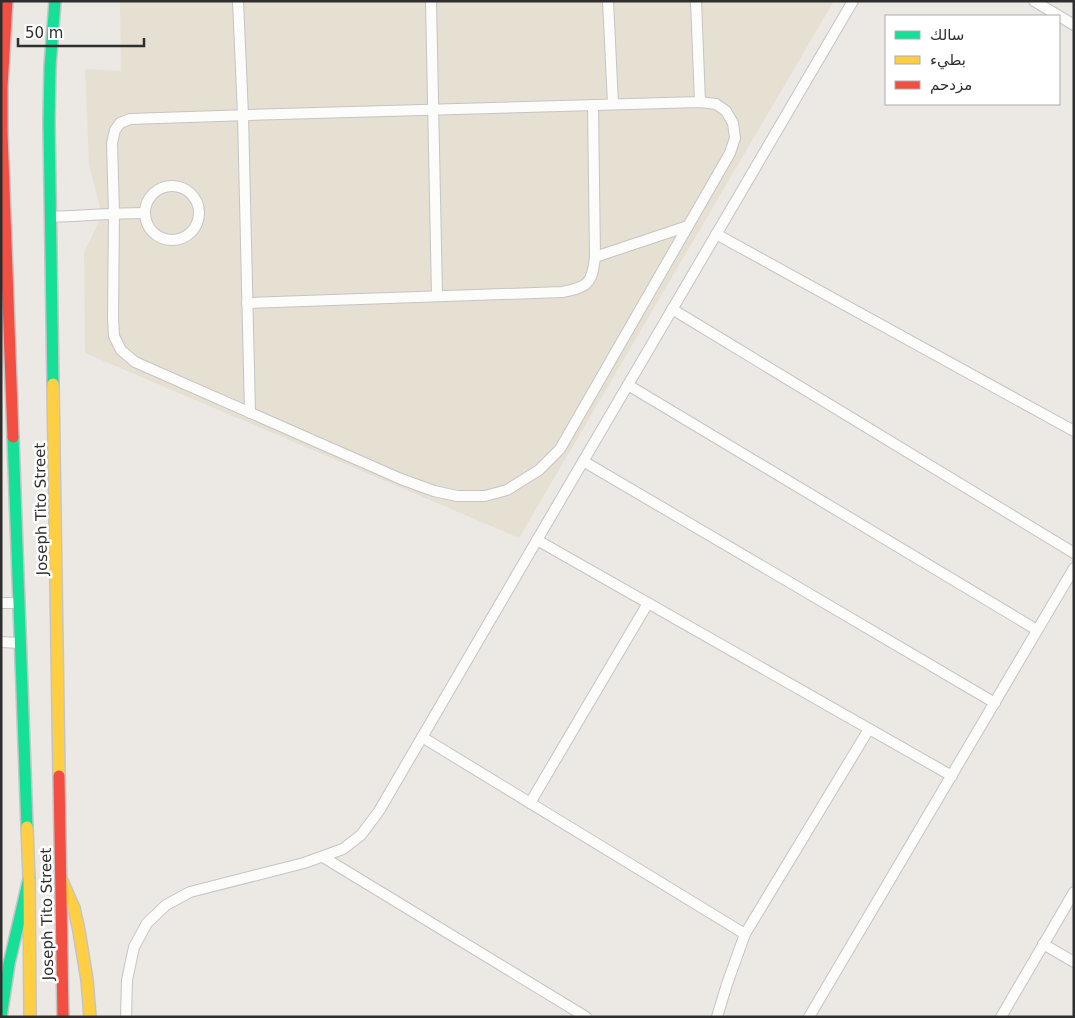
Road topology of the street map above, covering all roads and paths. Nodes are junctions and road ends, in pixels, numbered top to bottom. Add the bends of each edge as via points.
1 (7, 1) edge
2 (55, 1) edge
3 (238, 1) edge
4 (430, 1) edge
5 (608, 1) edge
6 (696, 1) edge
7 (853, 1) edge
8 (1034, 1) edge
9 (1058, 15) edge
10 (1060, 16) edge
11 (1074, 24) edge
12 (700, 102) junction
13 (613, 104) junction
14 (593, 105) junction
15 (434, 109) junction
16 (243, 115) junction
17 (114, 213) junction
18 (144, 213) junction
19 (52, 217) junction
20 (688, 226) junction
21 (716, 234) junction
22 (595, 256) junction
23 (437, 296) junction
24 (247, 303) junction
25 (672, 309) junction
26 (628, 385) junction
27 (250, 413) junction
28 (1074, 431) edge
29 (583, 461) junction
30 (537, 540) junction
31 (1074, 553) edge
32 (1074, 568) edge
33 (1, 602) edge
34 (19, 603) junction
35 (648, 603) junction
36 (1037, 630) junction
37 (1, 642) edge
38 (20, 643) junction
39 (994, 703) junction
40 (869, 729) junction
41 (422, 737) junction
42 (952, 776) junction
43 (530, 803) junction
44 (323, 857) junction
45 (29, 878) junction
46 (61, 879) junction
47 (1074, 892) edge
48 (745, 934) junction
49 (1043, 944) junction
50 (1074, 962) edge
51 (2, 1017) edge
52 (30, 1017) edge
53 (63, 1017) edge
54 (90, 1017) edge
55 (126, 1017) edge
56 (586, 1017) edge
57 (717, 1017) edge
58 (809, 1017) edge
59 (1001, 1017) edge

1 - 34 main road, Joseph Tito Street via 2,133
2 - 19 main road, Joseph Tito Street via 49,112
3 - 16 lane
4 - 15 lane
5 - 13 lane
6 - 12 lane
7 - 21 lane
8 - 9 lane
10 - 11 lane
12 - 13 lane
12 - 20 lane via 716,104 726,112 733,123 734,138 730,153
13 - 14 lane
14 - 15 lane
14 - 22 lane
15 - 16 lane
15 - 23 lane
16 - 17 lane via 130,119 120,123 112,143
16 - 24 lane
17 - 18 lane
17 - 19 lane
17 - 27 lane via 113,327 121,350 135,362
18 - 18 lane via 153,233 173,241 192,232 200,212 191,193 172,185 161,187 152,194
19 - 46 main road, Joseph Tito Street
20 - 22 lane
20 - 27 lane via 560,450 540,470 507,490 485,496 457,496 434,491
21 - 25 lane
21 - 28 lane
22 - 23 lane via 594,270 581,288 562,292
23 - 24 lane
24 - 27 lane
25 - 26 lane
25 - 31 lane
26 - 29 lane
26 - 36 lane
29 - 30 lane
29 - 39 lane
30 - 35 lane
30 - 41 lane
32 - 36 lane
33 - 34 lane
34 - 38 main road, Joseph Tito Street
35 - 40 lane
35 - 43 lane
36 - 39 lane
37 - 38 lane
38 - 45 main road, Joseph Tito Street
39 - 42 lane
40 - 42 lane
40 - 48 lane
41 - 43 lane
41 - 44 lane via 380,811 361,835 343,849
42 - 58 lane
43 - 48 lane
44 - 55 lane via 190,892 166,905 147,923 134,948 127,980
44 - 56 lane
45 - 51 main road via 10,958
45 - 52 main road, Joseph Tito Street
46 - 53 main road, Joseph Tito Street
46 - 54 main road via 74,908 79,931
47 - 49 lane
48 - 57 lane
49 - 50 lane
49 - 59 lane

